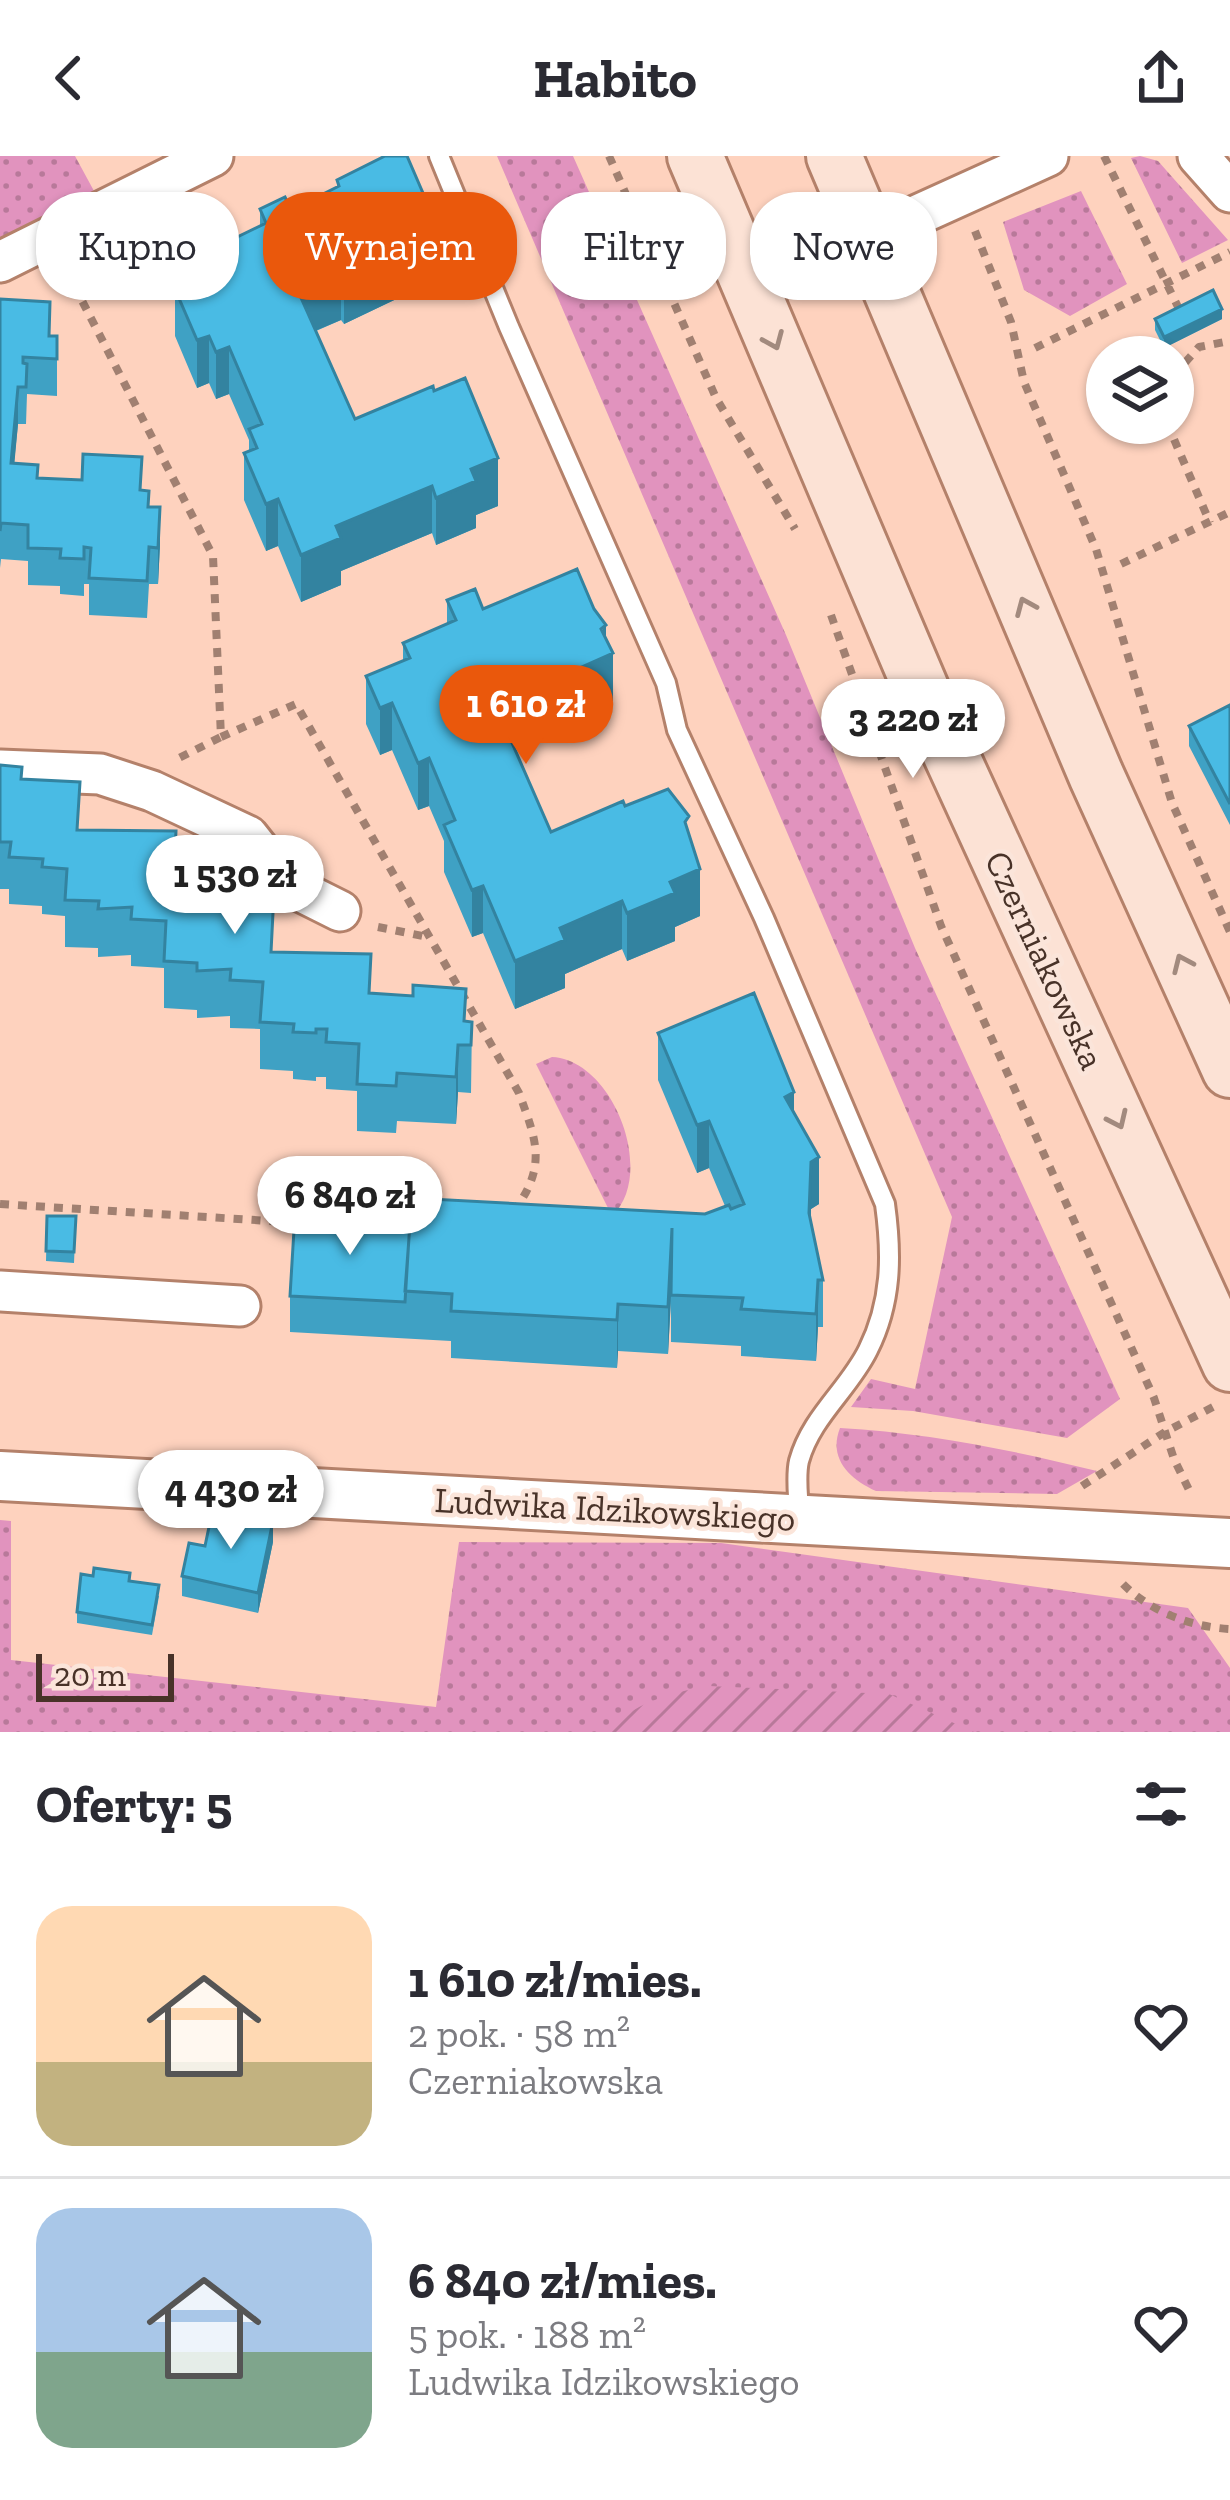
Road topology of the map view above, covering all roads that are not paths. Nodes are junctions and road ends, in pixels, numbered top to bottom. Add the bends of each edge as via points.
1 (213, 156) edge
2 (439, 156) edge
3 (695, 156) edge
4 (834, 156) edge
5 (1048, 156) edge
6 (1199, 157) edge
7 (850, 192) edge
8 (1230, 192) edge
9 (937, 206) edge
10 (0, 262) edge
11 (896, 300) edge
12 (0, 770) edge
13 (340, 911) road end
14 (1230, 1070) edge
15 (0, 1292) edge
16 (240, 1306) dead end
17 (1230, 1364) edge
18 (0, 1476) edge
19 (799, 1518) junction
20 (1230, 1543) edge

1 - 10 street
2 - 19 lane via 885,1204 892,1255 885,1304 868,1352 811,1430 798,1464
3 -> 17 main road, Czerniakowska via 925,698
4 - 7 main road
5 - 9 street
6 - 8 street
14 -> 11 main road
12 - 13 street via 100,774 130,784 248,836 286,884
15 - 16 street
18 - 19 street, Ludwika Idzikowskiego
19 - 20 street, Ludwika Idzikowskiego

